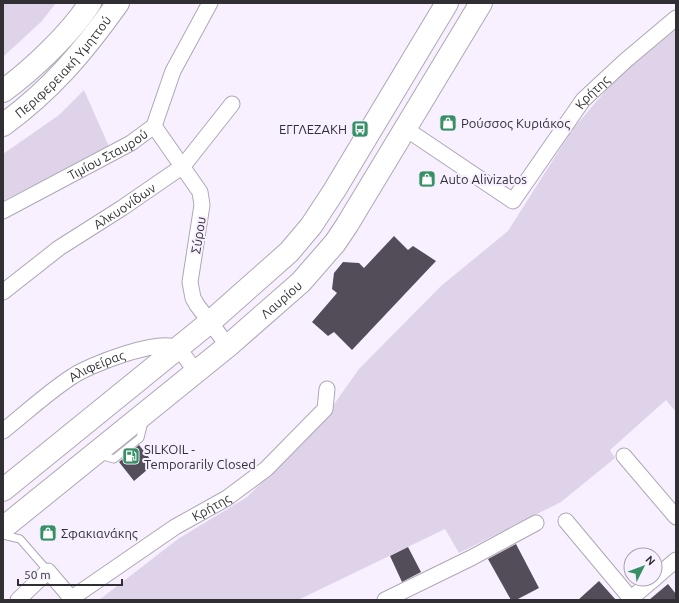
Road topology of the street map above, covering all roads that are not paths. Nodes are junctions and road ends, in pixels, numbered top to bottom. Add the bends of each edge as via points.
1 (90, 3) edge
2 (118, 3) edge
3 (210, 3) edge
4 (447, 3) edge
5 (481, 3) edge
6 (676, 18) edge
7 (3, 91) edge
8 (232, 104) dead end
9 (3, 125) edge
10 (154, 126) junction
11 (406, 129) junction
12 (183, 166) junction
13 (3, 211) edge
14 (3, 292) edge
15 (210, 322) junction
16 (228, 346) junction
17 (177, 349) junction
18 (196, 372) junction
19 (327, 389) dead end
20 (3, 431) edge
21 (624, 456) dead end
22 (3, 490) edge
23 (676, 517) edge
24 (566, 521) dead end
25 (536, 523) dead end
26 (3, 528) edge
27 (3, 534) edge
28 (676, 560) edge
29 (48, 571) junction
30 (663, 571) edge
31 (644, 587) edge
32 (70, 599) edge
33 (18, 600) edge
34 (385, 600) edge
35 (630, 600) edge

1 - 7 main road, Περιφερειακή Υμηττού via 52,49
2 - 9 main road, Περιφερειακή Υμηττού via 63,74 25,109
3 - 10 street, Τιμίου Σταυρού via 173,71
4 - 15 main road via 311,226 282,259
5 - 11 main road, Λαυρίου
6 - 11 street, Κρήτης via 625,60 583,100 512,201
8 - 12 street, Αλκυονίδων
10 - 12 street, Σύρου
10 - 13 street, Τιμίου Σταυρού via 131,143
11 - 16 main road, Λαυρίου via 348,225 322,259 301,282
12 - 14 street, Αλκυονίδων via 60,248
12 - 15 street, Σύρου via 200,192 202,206 190,282 193,298
15 - 16 street, Σύρου
15 - 17 main road
16 - 18 main road, Λαυρίου
17 - 18 street
17 - 20 street, Αλιφείρας via 163,345 153,346 97,364 73,376
17 - 22 main road
18 - 26 main road, Λαυρίου
19 - 32 street, Κρήτης via 326,409 266,469 226,498 175,527
21 - 23 street
24 - 35 street
25 - 34 street
27 - 29 lane via 20,539
28 - 30 street
29 - 32 street
29 - 33 street
31 - 35 street

